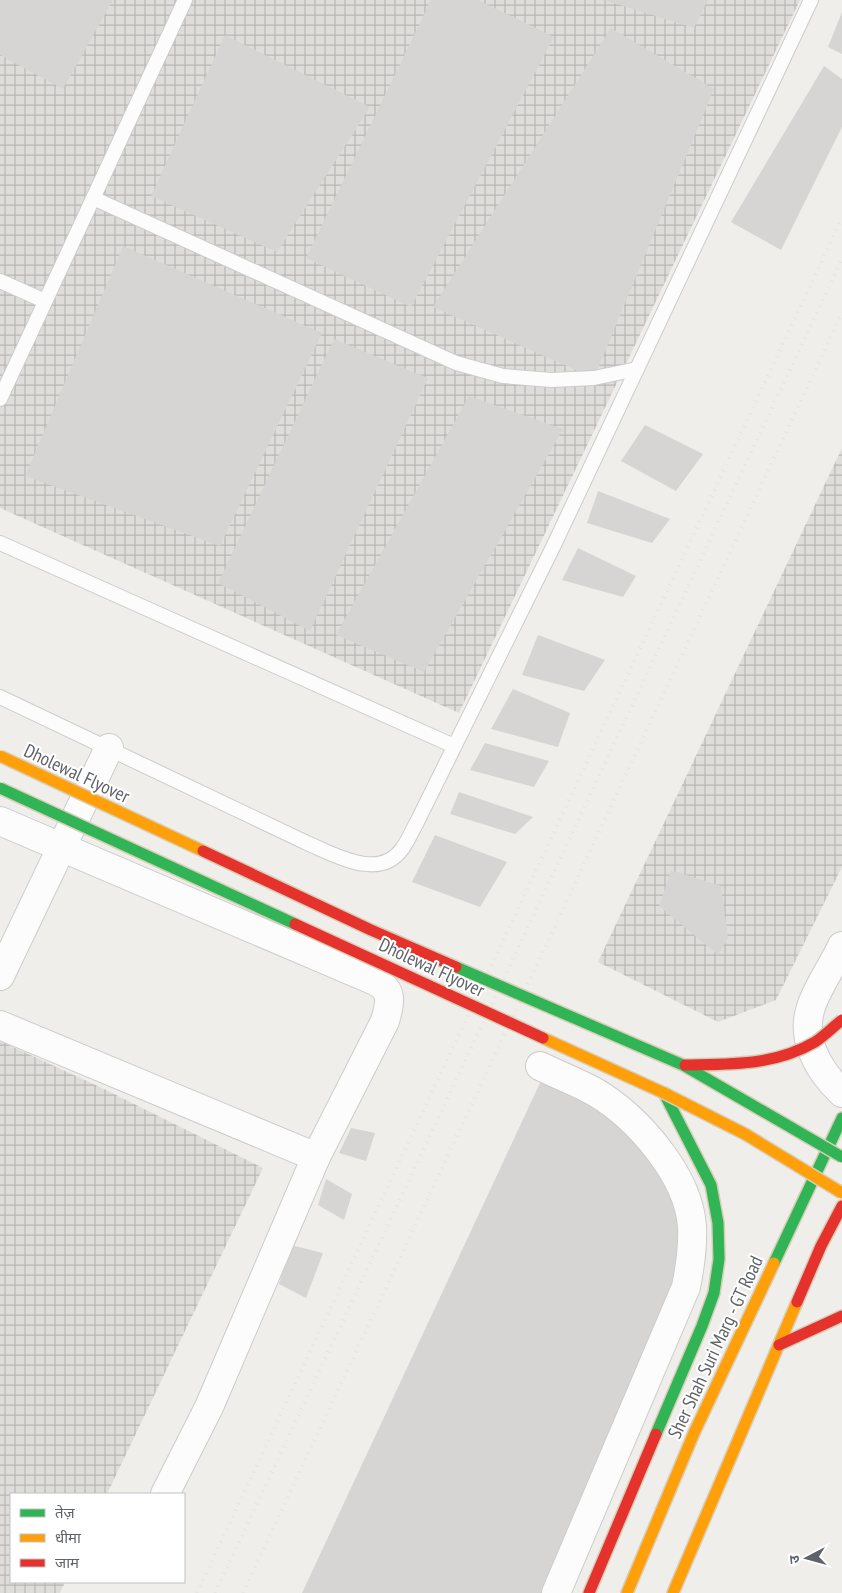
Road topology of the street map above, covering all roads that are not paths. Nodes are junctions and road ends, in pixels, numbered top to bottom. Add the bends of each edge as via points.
1 (185, 0) edge
2 (811, 0) edge
3 (93, 198) junction
4 (0, 281) edge
5 (45, 301) junction
6 (637, 369) junction
7 (0, 398) edge
8 (0, 543) edge
9 (0, 697) edge
10 (454, 746) junction
11 (109, 748) junction
12 (0, 756) edge
13 (0, 788) edge
14 (0, 821) edge
15 (61, 848) junction
16 (842, 946) edge
17 (0, 976) edge
18 (842, 1020) edge
19 (0, 1024) edge
20 (683, 1065) junction
21 (540, 1066) dead end
22 (664, 1093) junction
23 (842, 1093) edge
24 (842, 1118) edge
25 (842, 1157) edge
26 (316, 1158) junction
27 (842, 1193) edge
28 (842, 1206) edge
29 (827, 1224) junction
30 (842, 1232) edge
31 (842, 1316) edge
32 (779, 1345) junction
33 (166, 1493) edge
34 (556, 1593) edge
35 (589, 1593) edge
36 (627, 1593) edge
37 (673, 1593) edge

1 - 3 lane
2 - 6 lane
3 - 5 lane
3 - 6 lane via 456,363 503,376 552,380 594,378
4 - 5 lane
5 - 7 lane
6 - 10 lane
8 - 10 lane
9 - 11 lane
10 - 11 lane via 402,850 381,864 368,865 307,843
11 - 15 street
12 - 20 main road, Dholewal Flyover, bridge via 371,930
13 - 22 main road, Dholewal Flyover, bridge
14 - 15 street
15 - 17 street
15 - 26 street via 382,984 389,1000 385,1021
16 - 23 street via 812,1005 807,1029 813,1056 829,1081
18 - 20 main road, bridge via 815,1042 778,1058 746,1064
19 - 26 street
20 - 25 main road, Dholewal Flyover, bridge
21 - 34 street via 595,1093 634,1122 678,1178 692,1226 691,1262 686,1287
22 - 27 main road, Dholewal Flyover, bridge via 745,1134
22 - 35 main road via 711,1185 718,1223 719,1259 714,1293
24 - 36 main road, Sher Shah Suri Marg - GT Road via 804,1210 694,1433
26 - 33 street via 209,1407
28 - 29 main road
29 - 30 main road
29 - 32 main road via 821,1246
31 - 32 main road
32 - 37 main road

